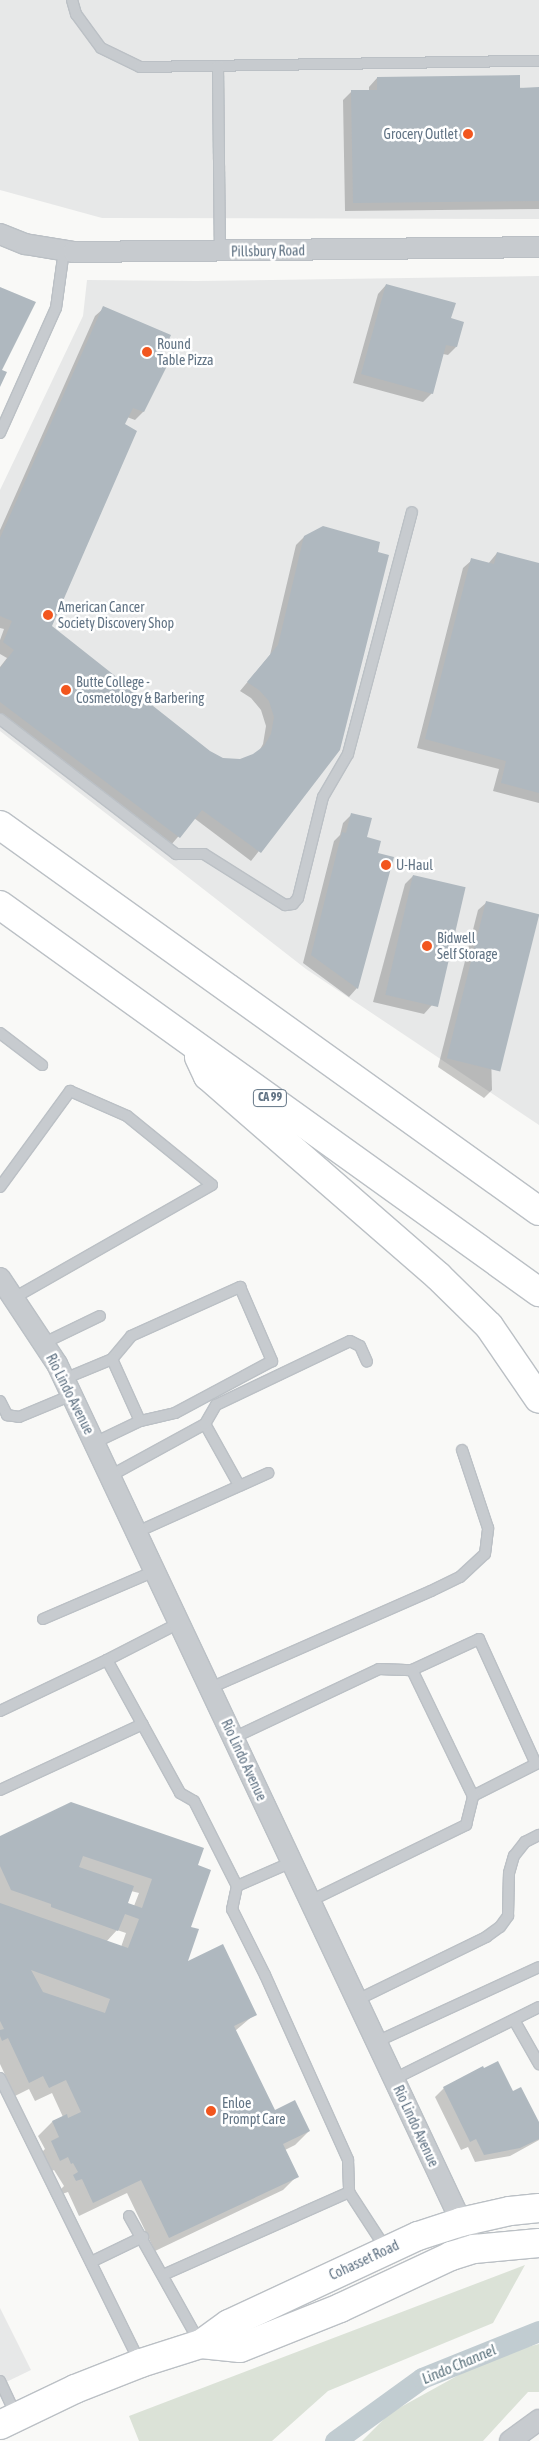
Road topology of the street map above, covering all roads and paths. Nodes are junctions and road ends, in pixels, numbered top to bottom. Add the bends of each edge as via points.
1 (72, 0) edge
2 (539, 61) edge
3 (218, 66) junction
4 (0, 234) edge
5 (539, 248) edge
6 (64, 250) junction
7 (220, 252) junction
8 (0, 433) edge
9 (412, 512) dead end
10 (0, 718) edge
11 (0, 825) edge
12 (0, 905) edge
13 (0, 1033) edge
14 (192, 1043) junction
15 (42, 1065) dead end
16 (0, 1187) edge
17 (539, 1211) edge
18 (1, 1281) edge
19 (539, 1292) edge
20 (14, 1298) junction
21 (100, 1316) dead end
22 (44, 1343) junction
23 (112, 1359) junction
24 (367, 1362) dead end
25 (228, 1384) junction
26 (68, 1387) junction
27 (235, 1396) junction
28 (539, 1399) edge
29 (0, 1400) edge
30 (140, 1422) junction
31 (205, 1424) junction
32 (94, 1443) junction
33 (462, 1450) dead end
34 (268, 1473) dead end
35 (110, 1476) junction
36 (240, 1485) junction
37 (137, 1532) junction
38 (155, 1571) junction
39 (43, 1619) dead end
40 (179, 1623) junction
41 (107, 1660) junction
42 (412, 1670) junction
43 (210, 1688) junction
44 (0, 1711) edge
45 (143, 1724) junction
46 (233, 1738) junction
47 (0, 1790) edge
48 (473, 1796) junction
49 (539, 1835) edge
50 (292, 1862) junction
51 (237, 1886) junction
52 (310, 1901) junction
53 (539, 1967) edge
54 (357, 2000) junction
55 (539, 2008) edge
56 (514, 2020) junction
57 (376, 2042) junction
58 (539, 2064) edge
59 (0, 2078) edge
60 (394, 2079) junction
61 (349, 2192) junction
62 (539, 2208) edge
63 (129, 2216) dead end
64 (461, 2222) junction
65 (143, 2237) junction
66 (539, 2243) edge
67 (386, 2249) junction
68 (474, 2249) junction
69 (90, 2262) junction
70 (163, 2275) junction
71 (201, 2344) junction
72 (141, 2363) junction
73 (0, 2381) edge
74 (539, 2420) edge
75 (8, 2421) edge
76 (510, 2441) edge

1 - 3 lane via 76,14 101,48 140,67
2 - 3 lane
3 - 7 lane
4 - 6 street, Pillsbury Road via 25,244
5 - 7 street, Pillsbury Road
6 - 7 street, Pillsbury Road
6 - 8 lane via 56,308
9 - 10 lane via 348,754 323,797 298,898 293,904 285,905 204,854 176,854
11 - 17 main road
12 - 14 main road, CA 99
13 - 15 lane
14 - 19 main road, CA 99
14 - 28 main road via 208,1076 438,1276 489,1326
16 - 20 lane via 70,1091 127,1116 212,1185
18 - 20 street, Rio Lindo Avenue
20 - 22 street, Rio Lindo Avenue
21 - 22 lane
22 - 26 street, Rio Lindo Avenue
23 - 25 lane via 131,1336 240,1286 272,1361
23 - 26 lane
23 - 30 lane
24 - 27 lane via 360,1346 350,1341
25 - 27 lane
25 - 30 lane via 175,1413
26 - 29 lane via 19,1417 7,1415
26 - 32 street, Rio Lindo Avenue
27 - 31 lane via 216,1405
30 - 32 lane
31 - 35 lane
31 - 36 lane
32 - 35 street, Rio Lindo Avenue
33 - 43 lane via 488,1528 485,1554 460,1577
34 - 36 lane
35 - 37 street, Rio Lindo Avenue
36 - 37 lane
37 - 38 street, Rio Lindo Avenue
38 - 39 lane
38 - 40 street, Rio Lindo Avenue
40 - 41 lane
40 - 43 street, Rio Lindo Avenue
41 - 44 lane
41 - 45 lane
42 - 46 lane via 380,1669
42 - 48 lane
42 - 48 lane via 479,1639 536,1764
43 - 46 street, Rio Lindo Avenue
45 - 47 lane
45 - 51 lane via 180,1793 194,1801
46 - 50 street, Rio Lindo Avenue
48 - 52 lane via 466,1825
49 - 54 lane via 525,1842 514,1856 509,1873 508,1916 500,1927 486,1937
50 - 51 lane
50 - 52 street, Rio Lindo Avenue
51 - 61 lane via 232,1909 348,2160
52 - 54 street, Rio Lindo Avenue
53 - 57 lane
54 - 57 street, Rio Lindo Avenue
55 - 56 lane
56 - 58 lane
56 - 60 lane
57 - 60 street, Rio Lindo Avenue
59 - 69 lane
60 - 64 street, Rio Lindo Avenue
61 - 67 lane
61 - 70 lane
62 - 64 main road, Cohasset Road
63 - 65 lane
64 - 67 main road, Cohasset Road
64 - 68 street, Rio Lindo Avenue
65 - 69 lane
65 - 70 lane
66 - 68 main road, Cohasset Road
67 - 71 main road, Cohasset Road via 229,2324
68 - 71 main road, Cohasset Road via 451,2256 340,2308 240,2348
69 - 72 lane
70 - 71 lane
71 - 72 main road, Cohasset Road
72 - 75 main road, Cohasset Road via 75,2389
73 - 75 lane
74 - 76 street

